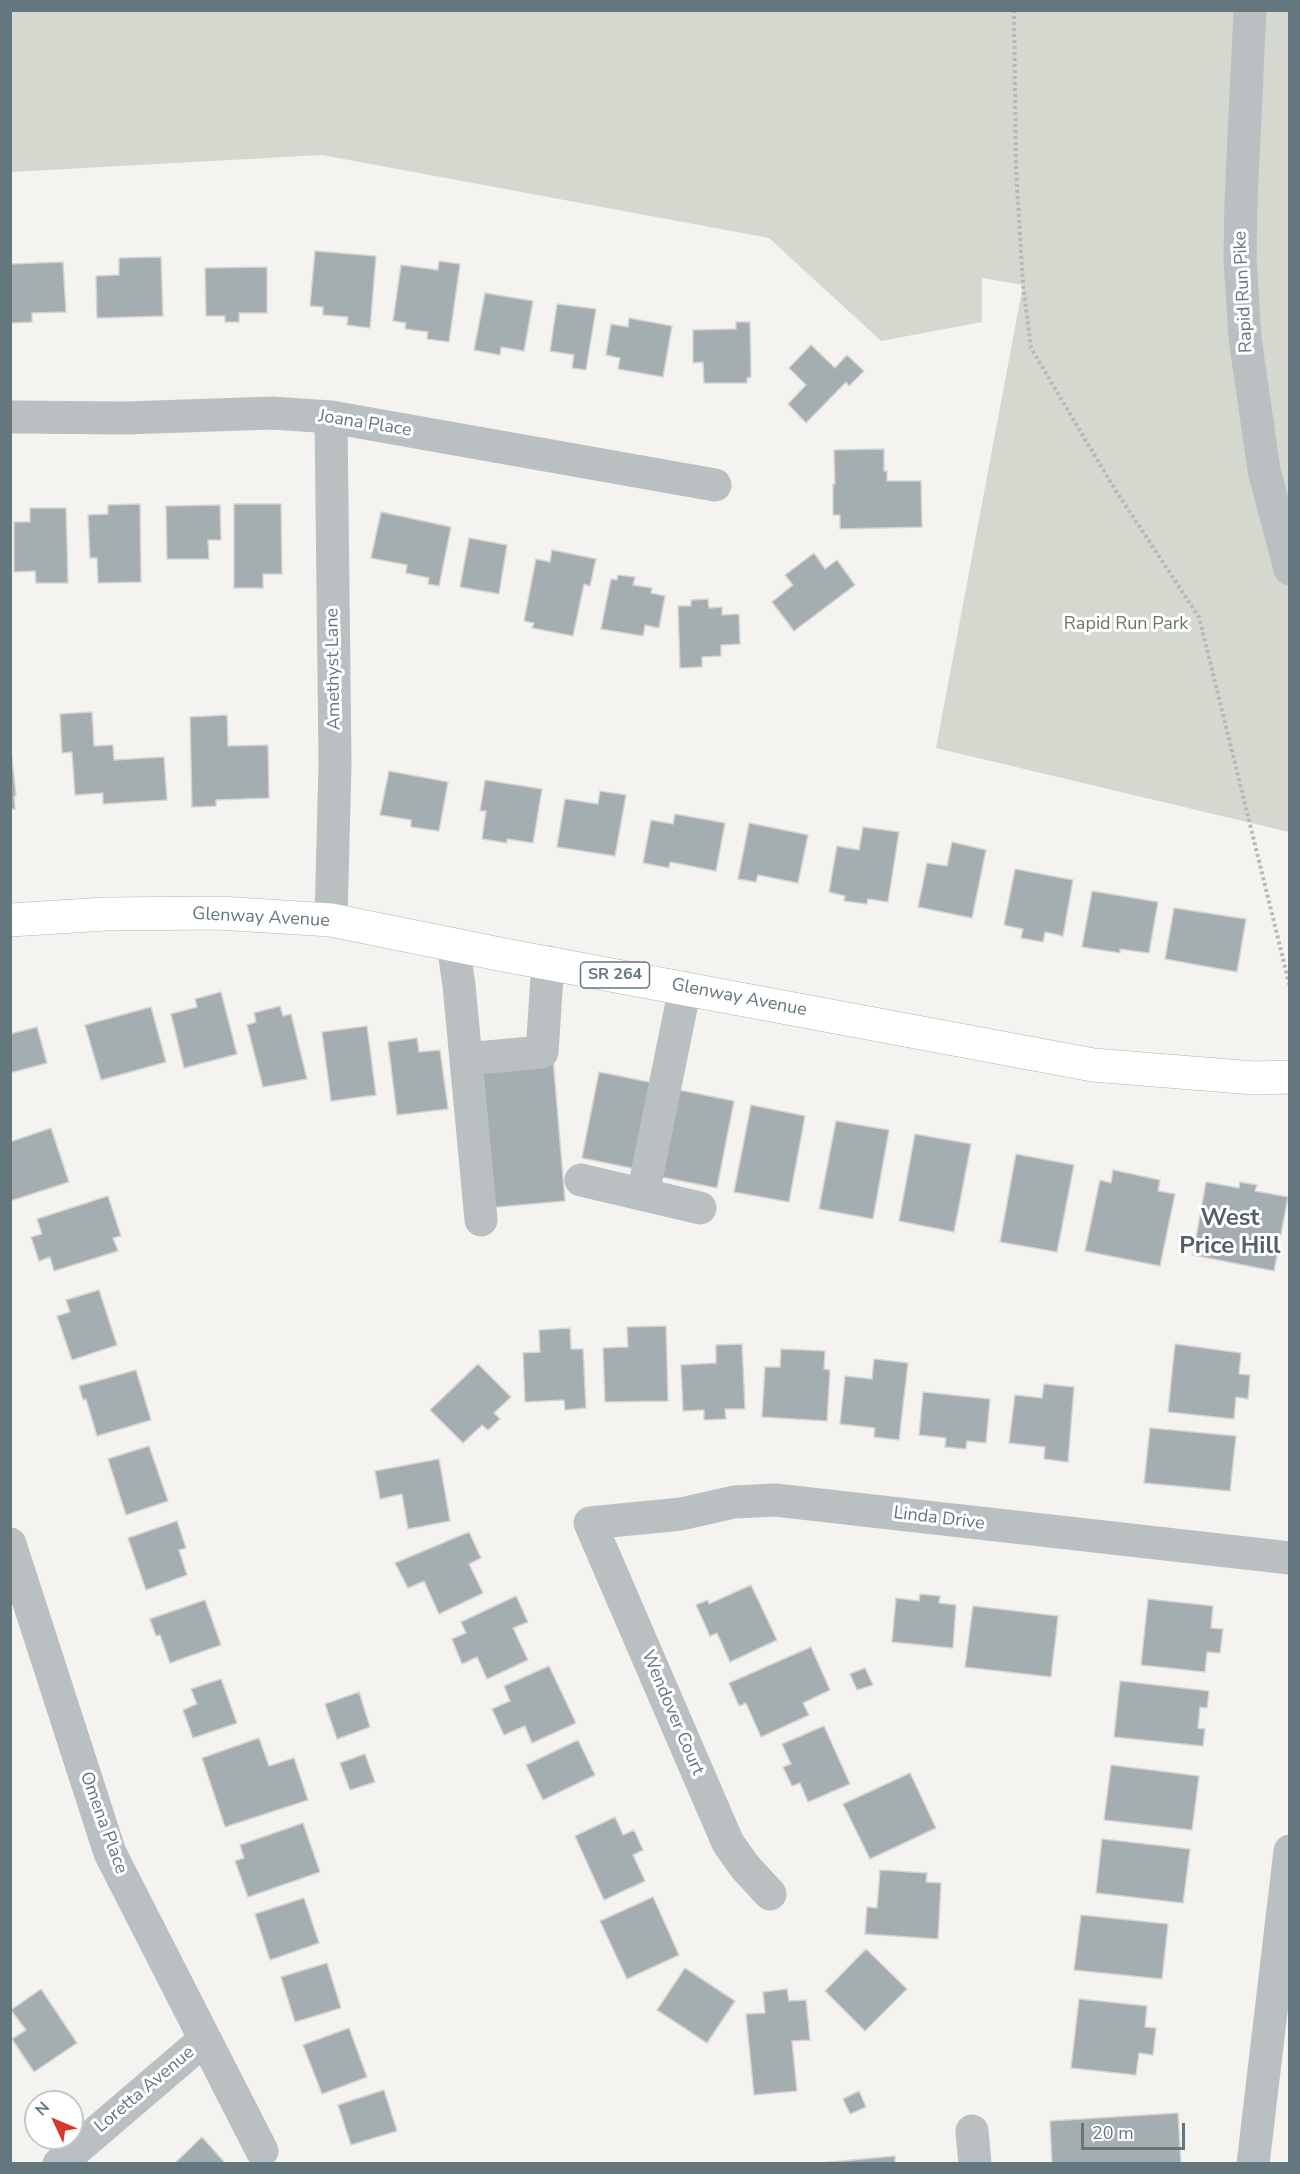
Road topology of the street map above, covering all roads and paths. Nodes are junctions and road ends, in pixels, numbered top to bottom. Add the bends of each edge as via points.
1 (1014, 10) edge
2 (1250, 10) edge
3 (10, 417) edge
4 (331, 417) junction
5 (715, 484) dead end
6 (1290, 569) edge
7 (10, 920) edge
8 (331, 920) junction
9 (453, 944) junction
10 (548, 962) junction
11 (1290, 987) edge
12 (685, 988) junction
13 (466, 1059) junction
14 (1290, 1077) edge
15 (581, 1180) dead end
16 (643, 1194) junction
17 (700, 1208) dead end
18 (481, 1220) dead end
19 (590, 1523) joint
20 (10, 1544) edge
21 (1290, 1558) edge
22 (1290, 1851) edge
23 (770, 1894) dead end
24 (204, 2040) junction
25 (972, 2131) dead end
26 (262, 2151) dead end
27 (59, 2163) edge
28 (975, 2163) edge
29 (1253, 2163) edge

1 - 11 path via 1016,168 1031,348 1114,488 1199,617
2 - 6 street, Rapid Run Pike via 1240,201 1245,338 1264,470
3 - 4 street, Joana Place via 272,413
4 - 5 street, Joana Place
4 - 8 street, Amethyst Lane via 335,764
7 - 8 main road, Glenway Avenue / SR 264 via 219,913
8 - 9 main road, Glenway Avenue / SR 264
9 - 10 main road, Glenway Avenue / SR 264
9 - 13 street
10 - 12 main road, Glenway Avenue / SR 264
10 - 13 street via 542,1052
12 - 14 main road, Glenway Avenue / SR 264 via 1093,1065 1254,1078
12 - 16 street
13 - 18 street
15 - 16 street
16 - 17 street
19 - 21 street, Linda Drive via 681,1514 734,1502 775,1500
19 - 23 street, Wendover Court via 728,1843
20 - 24 street, Omena Place via 110,1853
22 - 29 street
24 - 26 street, Omena Place
24 - 27 street, Loretta Avenue
25 - 28 street

